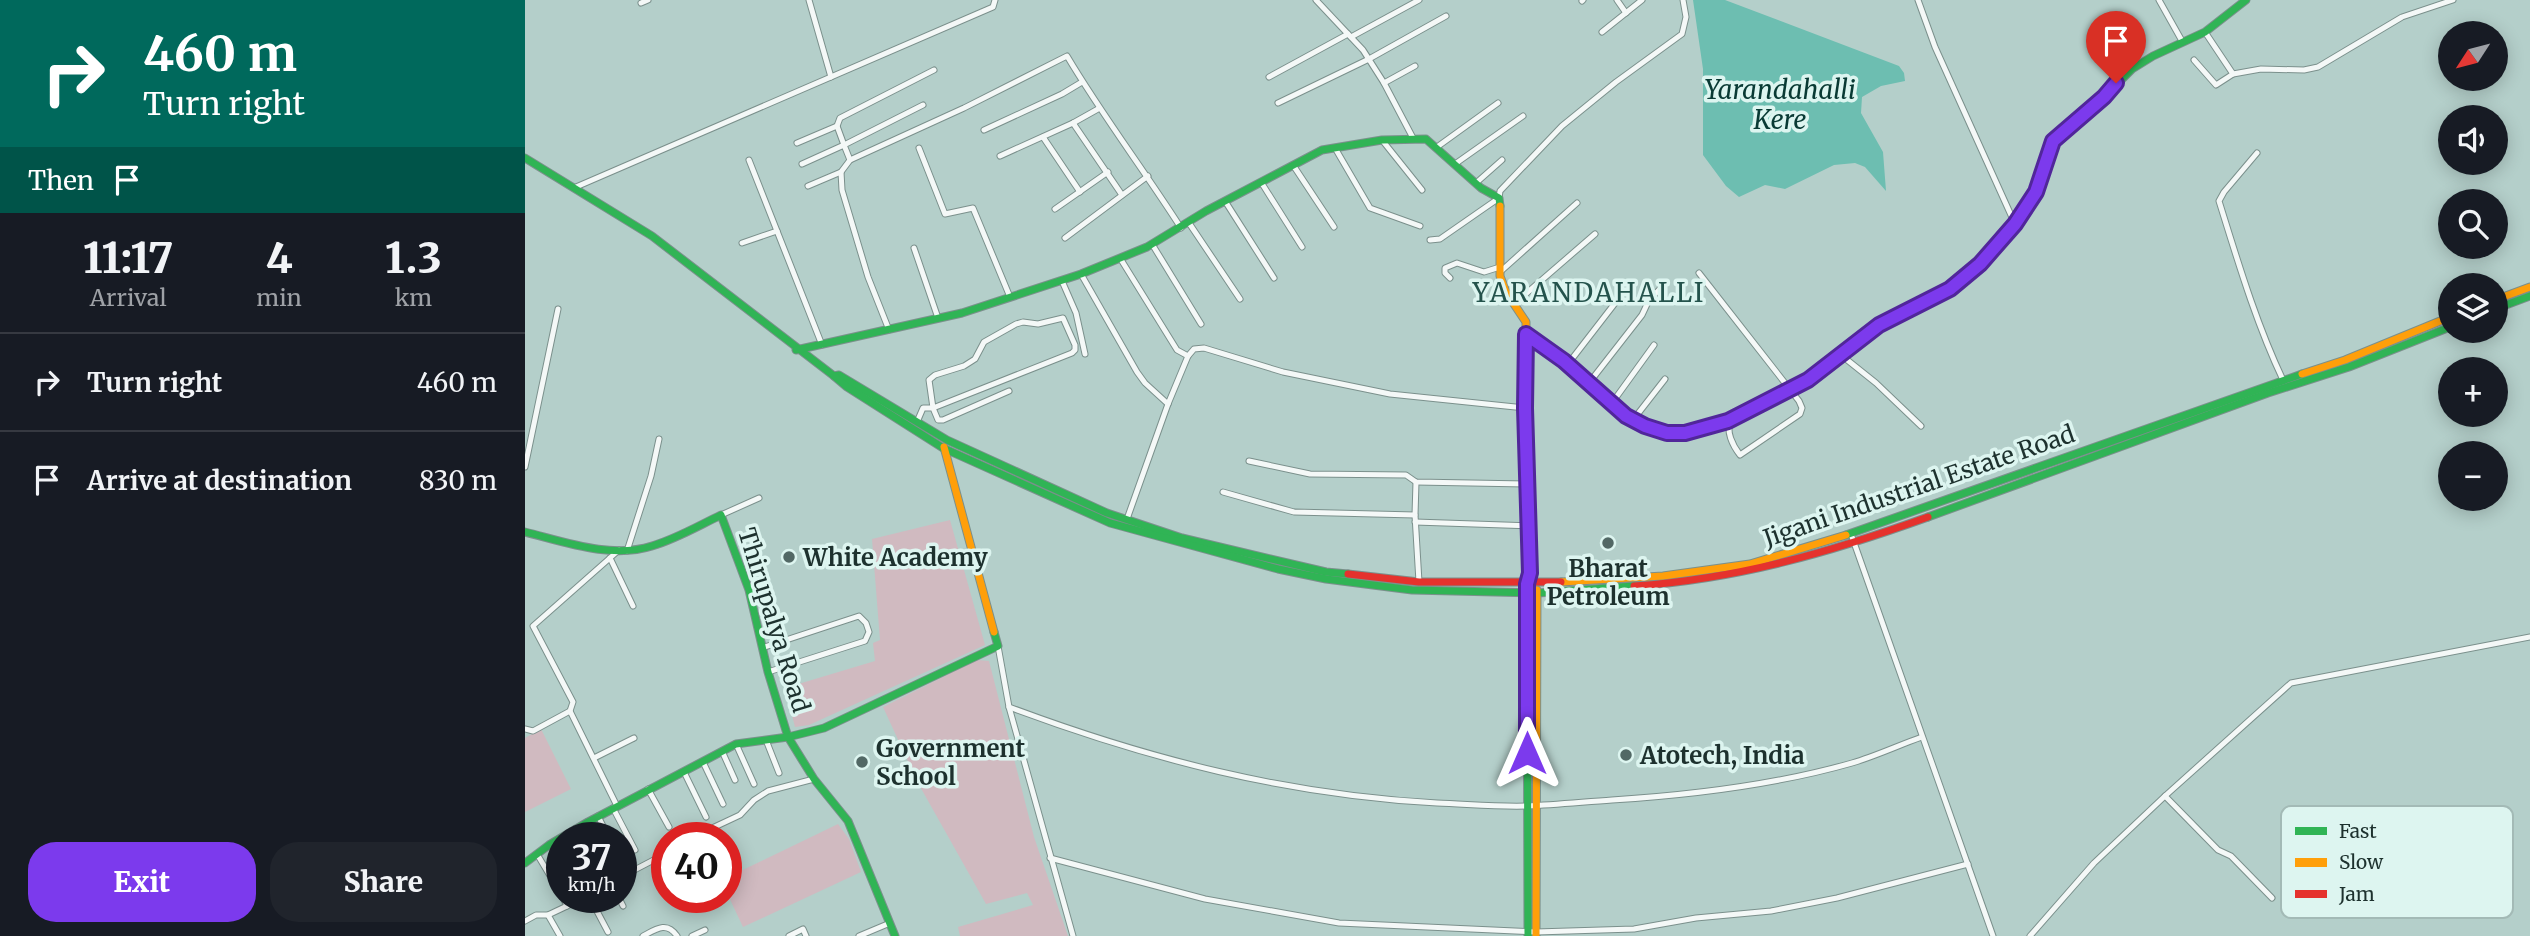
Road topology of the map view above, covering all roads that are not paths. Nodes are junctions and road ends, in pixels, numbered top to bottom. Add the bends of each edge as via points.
1 (648, 0) edge
2 (809, 0) edge
3 (995, 0) edge
4 (1316, 0) edge
5 (1419, 0) edge
6 (1617, 0) edge
7 (1643, 0) edge
8 (1682, 0) edge
9 (1918, 0) edge
10 (2159, 0) edge
11 (2246, 0) edge
12 (2453, 0) edge
13 (641, 3) dead end
14 (1626, 13) junction
15 (1446, 16) dead end
16 (1602, 32) dead end
17 (2204, 32) junction
18 (1350, 35) junction
19 (2182, 41) junction
20 (1369, 59) junction
21 (2195, 60) dead end
22 (1415, 66) dead end
23 (934, 69) dead end
24 (2233, 74) junction
25 (831, 77) junction
26 (1269, 77) dead end
27 (1082, 82) junction
28 (1384, 83) junction
29 (1278, 103) dead end
30 (1498, 103) dead end
31 (923, 106) dead end
32 (1098, 108) junction
33 (1523, 116) dead end
34 (1073, 123) junction
35 (837, 125) junction
36 (985, 130) dead end
37 (1044, 136) junction
38 (1413, 138) junction
39 (1382, 140) junction
40 (797, 144) dead end
41 (844, 145) junction
42 (1335, 147) junction
43 (1437, 147) junction
44 (919, 148) dead end
45 (2256, 153) dead end
46 (1000, 156) dead end
47 (525, 158) edge
48 (749, 160) dead end
49 (850, 160) junction
50 (1501, 160) dead end
51 (802, 164) dead end
52 (1293, 164) junction
53 (1455, 164) junction
54 (841, 172) junction
55 (1108, 172) junction
56 (1148, 176) junction
57 (1261, 182) junction
58 (1476, 183) junction
59 (808, 186) dead end
60 (576, 187) junction
61 (1422, 190) dead end
62 (1080, 192) junction
63 (1122, 195) junction
64 (1499, 198) junction
65 (1225, 201) junction
66 (1577, 203) dead end
67 (1055, 209) dead end
68 (1189, 223) junction
69 (2015, 224) junction
70 (1334, 226) dead end
71 (1420, 226) dead end
72 (1181, 228) junction
73 (777, 231) junction
74 (1595, 234) dead end
75 (1065, 238) dead end
76 (1430, 240) dead end
77 (742, 243) dead end
78 (1152, 244) junction
79 (1302, 247) dead end
80 (914, 248) dead end
81 (1120, 258) junction
82 (1500, 269) junction
83 (1699, 273) dead end
84 (1081, 274) junction
85 (1274, 278) dead end
86 (1450, 278) dead end
87 (1062, 281) junction
88 (1663, 286) dead end
89 (2530, 287) edge
90 (2508, 295) edge
91 (2530, 296) edge
92 (1010, 297) junction
93 (1619, 298) dead end
94 (1240, 299) dead end
95 (1514, 303) junction
96 (2508, 304) edge
97 (558, 309) dead end
98 (938, 318) junction
99 (2438, 322) edge
100 (1201, 324) dead end
101 (889, 330) junction
102 (2438, 332) edge
103 (1526, 334) junction
104 (822, 345) junction
105 (1654, 345) dead end
106 (796, 351) junction
107 (1085, 354) dead end
108 (1841, 355) junction
109 (1188, 356) junction
110 (1568, 364) junction
111 (834, 376) junction
112 (1665, 379) dead end
113 (2283, 380) junction
114 (1589, 383) junction
115 (1790, 389) junction
116 (1009, 391) dead end
117 (1612, 403) junction
118 (1168, 404) junction
119 (933, 408) junction
120 (1525, 408) junction
121 (1731, 419) junction
122 (1633, 420) junction
123 (917, 422) junction
124 (1921, 425) dead end
125 (659, 439) dead end
126 (945, 444) junction
127 (1249, 461) dead end
128 (525, 467) edge
129 (1416, 482) junction
130 (1528, 484) junction
131 (1223, 492) dead end
132 (759, 498) dead end
133 (722, 514) junction
134 (1415, 515) junction
135 (1128, 519) junction
136 (1415, 522) junction
137 (1530, 526) junction
138 (525, 532) edge
139 (1851, 534) junction
140 (1854, 544) junction
141 (623, 551) junction
142 (610, 558) junction
143 (1530, 573) junction
144 (1419, 582) junction
145 (1536, 584) junction
146 (1527, 589) junction
147 (1538, 593) junction
148 (633, 606) dead end
149 (2530, 637) edge
150 (998, 646) junction
151 (762, 648) junction
152 (768, 672) junction
153 (1009, 707) junction
154 (571, 711) junction
155 (525, 729) edge
156 (788, 737) junction
157 (1922, 737) junction
158 (634, 738) dead end
159 (766, 740) junction
160 (736, 744) junction
161 (722, 751) junction
162 (594, 758) junction
163 (703, 762) junction
164 (684, 772) junction
165 (779, 773) dead end
166 (814, 779) junction
167 (735, 780) dead end
168 (754, 784) dead end
169 (648, 789) junction
170 (2165, 796) junction
171 (723, 804) dead end
172 (1537, 805) junction
173 (1527, 806) junction
174 (615, 807) junction
175 (598, 817) junction
176 (706, 817) dead end
177 (590, 822) edge
178 (601, 822) edge
179 (622, 822) edge
180 (666, 822) edge
181 (725, 822) edge
182 (546, 848) edge
183 (537, 854) junction
184 (1050, 858) junction
185 (525, 863) edge
186 (1968, 864) junction
187 (546, 869) edge
188 (2271, 898) dead end
189 (552, 913) edge
190 (598, 913) edge
191 (548, 915) junction
192 (525, 921) edge
193 (890, 923) junction
194 (880, 927) junction
195 (705, 930) dead end
196 (608, 932) dead end
197 (1532, 934) edge
198 (560, 936) edge
199 (643, 936) edge
200 (677, 936) edge
201 (692, 936) edge
202 (789, 936) edge
203 (806, 936) edge
204 (859, 936) edge
205 (884, 936) edge
206 (895, 936) edge
207 (1073, 936) edge
208 (1993, 936) edge
209 (2030, 936) edge

1 - 13 street
2 - 25 street
3 - 25 street via 993,7
4 - 18 street
5 - 18 street
6 - 14 street
7 - 14 street
8 - 64 street via 1686,16 1682,34 1562,126 1500,191
9 - 69 street
10 - 19 street
11 - 17 street
12 - 24 street via 2402,17 2318,67
14 - 16 street
15 - 20 street
17 - 19 street
17 - 24 street
18 - 20 street
18 - 26 street
19 - 69 street via 2132,69 2053,141 2036,192
20 - 28 street
20 - 29 street
21 - 24 street via 2216,85
22 - 28 street
23 - 35 street via 840,118
25 - 60 street
27 - 32 street
27 - 36 street
27 - 49 street via 1067,56
28 - 38 street
30 - 43 street
31 - 41 street
32 - 34 street
32 - 56 street
33 - 53 street
34 - 37 street
34 - 55 street
35 - 40 street
35 - 41 street
37 - 46 street
37 - 62 street
38 - 39 street
38 - 43 street via 1426,139
39 - 42 street
39 - 61 street
41 - 49 street
41 - 51 street
42 - 52 street
42 - 71 street via 1370,208
43 - 53 street
44 - 92 street via 945,214 973,208
45 - 113 street via 2219,201 2270,355
47 - 60 street, Jigani Industrial Estate Road
48 - 73 street
49 - 54 street
50 - 58 street
52 - 57 street
52 - 70 street
53 - 58 street
54 - 59 street
54 - 101 street via 842,190 868,277
55 - 62 street
55 - 63 street
56 - 63 street
56 - 72 street
57 - 65 street
57 - 79 street
58 - 64 street
60 - 106 street, Jigani Industrial Estate Road via 666,247
62 - 67 street
63 - 75 street
64 - 76 street via 1440,239
64 - 82 street
65 - 68 street
65 - 85 street
66 - 82 street
68 - 72 street
68 - 94 street
69 - 108 street via 1980,264 1950,289 1879,325
72 - 78 street
73 - 77 street
73 - 104 street
74 - 95 street
78 - 81 street
78 - 100 street
80 - 98 street
81 - 84 street
81 - 109 street via 1177,350
82 - 86 street via 1483,272 1457,263 1445,268
82 - 95 street
83 - 115 street
84 - 87 street
84 - 118 street via 1137,372
87 - 92 street
87 - 107 street via 1076,313
88 - 114 street
89 - 90 street
91 - 96 street
92 - 98 street
93 - 110 street
95 - 103 street via 1526,322
97 - 128 street
98 - 101 street
99 - 113 street, Jigani Industrial Estate Road
101 - 104 street
102 - 140 street, Jigani Industrial Estate Road via 2349,368 2268,393
103 - 110 street
103 - 120 street
104 - 106 street
105 - 117 street
106 - 111 street, Jigani Industrial Estate Road
108 - 115 street
108 - 124 street
109 - 118 street
109 - 120 street via 1194,349 1204,348 1283,372 1391,394
110 - 114 street
111 - 123 street, Jigani Industrial Estate Road
111 - 126 street, Jigani Industrial Estate Road
112 - 122 street
113 - 139 street, Jigani Industrial Estate Road
114 - 117 street
115 - 121 street
115 - 121 street via 1802,408 1800,414 1740,455 1729,431
116 - 119 street via 943,420 938,420
117 - 122 street
118 - 135 street
119 - 119 street via 929,380 975,359 985,342 1023,322 1063,318 1067,324 1075,345 1072,353
119 - 123 street via 923,408
120 - 130 street
121 - 122 street via 1685,433 1667,433
123 - 126 street, Jigani Industrial Estate Road
125 - 141 street via 651,476
126 - 135 street, Jigani Industrial Estate Road
126 - 146 street, Jigani Industrial Estate Road via 1111,523 1278,569 1412,590
126 - 150 street
127 - 129 street via 1310,474 1406,475
129 - 130 street
129 - 134 street
130 - 137 street
131 - 134 street via 1294,512
132 - 133 street
133 - 141 street via 645,549
133 - 151 street, Thirupalya Road via 749,590
134 - 136 street
135 - 144 street, Jigani Industrial Estate Road via 1278,562
136 - 137 street
136 - 144 street
137 - 143 street
138 - 141 street
139 - 140 street
139 - 145 street, Jigani Industrial Estate Road via 1750,564 1663,576
140 - 147 street, Jigani Industrial Estate Road via 1753,571 1667,584
140 - 157 street
141 - 142 street
142 - 148 street
142 - 154 street via 533,626 573,702
143 - 145 street
143 - 146 street
144 - 146 street, Jigani Industrial Estate Road
145 - 146 street, Jigani Industrial Estate Road
145 - 147 street
146 - 147 street, Jigani Industrial Estate Road
146 - 173 street
147 - 172 street
149 - 170 street via 2291,683
150 - 153 street
150 - 156 street via 824,728
151 - 152 street, Thirupalya Road
151 - 152 street via 859,616 869,632 865,640
152 - 156 street, Thirupalya Road
153 - 173 street via 1088,736 1249,779 1417,802
153 - 184 street
154 - 155 street via 533,731
154 - 162 street
156 - 159 street
156 - 166 street, Thirupalya Road
157 - 172 street via 1852,762 1764,782 1672,797
157 - 186 street
158 - 162 street
159 - 160 street
159 - 165 street
160 - 161 street
160 - 168 street
161 - 163 street
161 - 167 street
162 - 174 street
163 - 164 street
163 - 171 street
164 - 169 street
164 - 176 street
166 - 181 street via 768,791
166 - 193 street, Thirupalya Road via 848,821
169 - 174 street
169 - 180 street
170 - 188 street
170 - 209 street via 2094,863
172 - 173 street
172 - 197 street
173 - 197 street
174 - 175 street
174 - 179 street
175 - 177 street
175 - 178 street
182 - 183 street
183 - 185 street
183 - 187 street
184 - 197 street via 1206,900 1339,923
184 - 207 street
186 - 197 street via 1771,911 1634,929
186 - 208 street
189 - 191 street
190 - 196 street
191 - 192 street
191 - 198 street
193 - 194 street
193 - 206 street, Thirupalya Road
194 - 204 street
194 - 205 street
195 - 201 street
199 - 200 street via 664,927
202 - 203 street via 803,929

